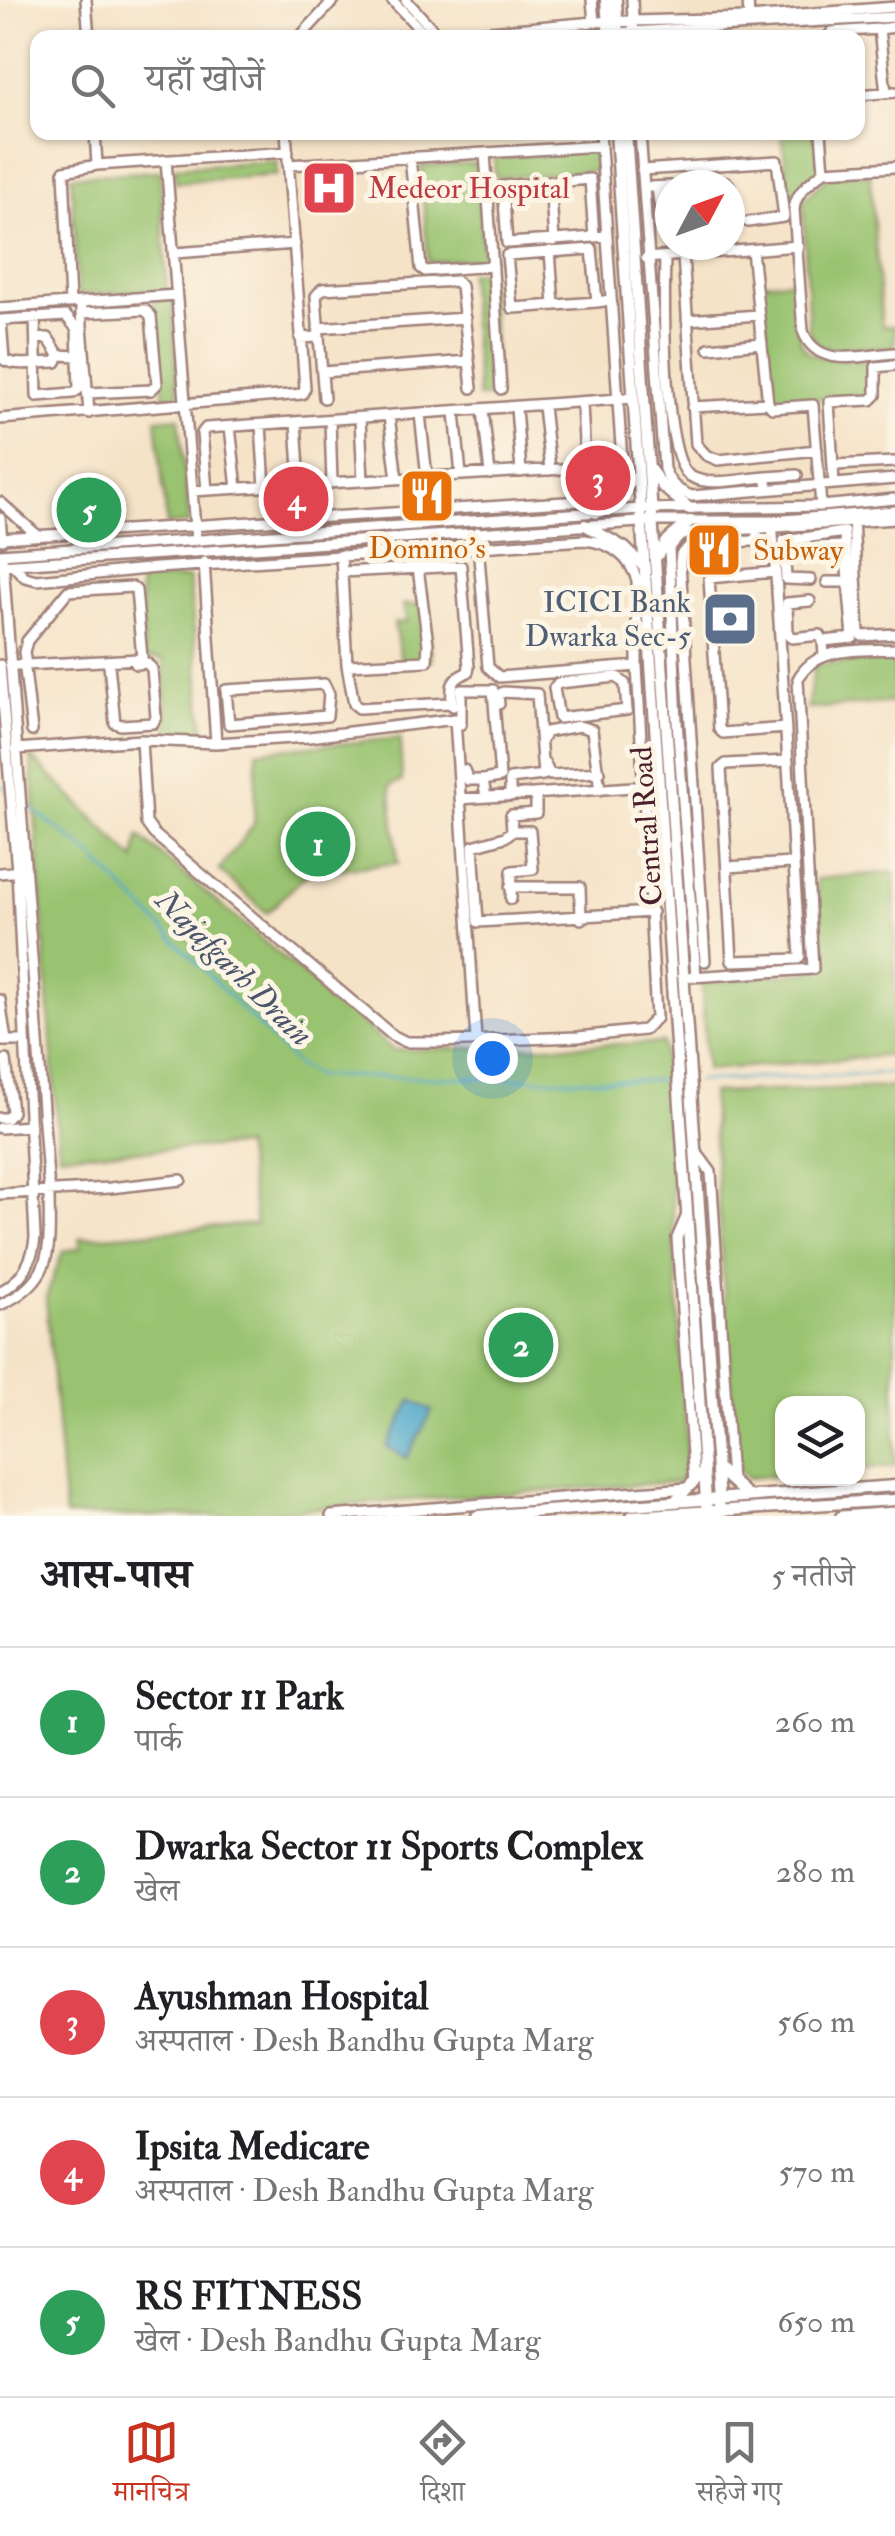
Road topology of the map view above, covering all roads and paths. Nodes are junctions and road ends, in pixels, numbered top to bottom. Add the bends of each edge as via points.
1 (86, 0) edge
2 (334, 0) edge
3 (392, 0) edge
4 (406, 0) edge
5 (592, 0) edge
6 (606, 0) edge
7 (616, 0) edge
8 (632, 0) edge
9 (748, 0) edge
10 (888, 5) edge
11 (895, 16) edge
12 (750, 18) junction
13 (812, 23) junction
14 (895, 27) edge
15 (634, 29) edge
16 (879, 29) junction
17 (88, 30) edge
18 (306, 30) edge
19 (420, 30) edge
20 (434, 30) edge
21 (594, 30) edge
22 (613, 30) edge
23 (813, 30) edge
24 (863, 30) edge
25 (895, 57) edge
26 (882, 58) junction
27 (891, 93) edge
28 (865, 95) edge
29 (95, 140) edge
30 (287, 140) edge
31 (600, 140) edge
32 (617, 140) edge
33 (627, 140) edge
34 (640, 140) edge
35 (822, 140) edge
36 (600, 146) junction
37 (288, 152) junction
38 (486, 153) junction
39 (410, 158) junction
40 (166, 160) junction
41 (97, 165) junction
42 (288, 165) junction
43 (895, 168) edge
44 (642, 170) junction
45 (824, 171) junction
46 (550, 181) junction
47 (655, 187) edge
48 (644, 188) junction
49 (789, 215) junction
50 (748, 222) dead end
51 (606, 236) junction
52 (594, 237) junction
53 (506, 242) junction
54 (633, 243) junction
55 (295, 244) junction
56 (492, 244) junction
57 (552, 246) junction
58 (798, 246) junction
59 (752, 250) junction
60 (745, 251) edge
61 (175, 254) junction
62 (507, 255) junction
63 (655, 258) edge
64 (648, 259) junction
65 (665, 260) edge
66 (680, 260) edge
67 (493, 262) junction
68 (421, 268) junction
69 (420, 284) junction
70 (176, 295) junction
71 (610, 300) junction
72 (597, 302) junction
73 (554, 305) junction
74 (77, 306) junction
75 (0, 308) edge
76 (759, 315) junction
77 (35, 317) junction
78 (465, 318) junction
79 (0, 320) edge
80 (687, 320) junction
81 (319, 333) junction
82 (300, 338) junction
83 (36, 339) junction
84 (762, 343) junction
85 (709, 348) dead end
86 (895, 354) edge
87 (59, 355) junction
88 (78, 356) junction
89 (469, 361) junction
90 (36, 362) junction
91 (895, 364) edge
92 (322, 372) junction
93 (663, 382) junction
94 (472, 388) dead end
95 (501, 389) dead end
96 (88, 393) junction
97 (324, 398) dead end
98 (634, 398) junction
99 (617, 402) junction
100 (768, 402) junction
101 (582, 404) junction
102 (184, 406) junction
103 (543, 406) junction
104 (692, 407) junction
105 (516, 408) junction
106 (483, 410) junction
107 (89, 412) junction
108 (455, 412) junction
109 (420, 414) junction
110 (389, 416) junction
111 (360, 418) junction
112 (0, 419) edge
113 (330, 420) junction
114 (296, 422) junction
115 (261, 425) junction
116 (230, 427) junction
117 (635, 427) junction
118 (618, 428) junction
119 (817, 454) junction
120 (895, 462) edge
121 (834, 466) junction
122 (649, 467) junction
123 (550, 470) junction
124 (521, 472) junction
125 (490, 474) junction
126 (638, 474) junction
127 (460, 475) junction
128 (797, 475) dead end
129 (427, 477) junction
130 (396, 479) junction
131 (895, 479) edge
132 (363, 481) junction
133 (768, 482) junction
134 (332, 483) junction
135 (834, 483) junction
136 (300, 484) junction
137 (818, 484) junction
138 (265, 486) junction
139 (237, 488) junction
140 (207, 490) junction
141 (192, 491) junction
142 (895, 499) edge
143 (0, 502) edge
144 (821, 506) junction
145 (895, 510) edge
146 (596, 513) junction
147 (648, 515) junction
148 (690, 515) junction
149 (0, 518) edge
150 (847, 519) junction
151 (895, 519) edge
152 (772, 524) junction
153 (756, 525) junction
154 (585, 526) junction
155 (194, 527) junction
156 (477, 532) junction
157 (844, 534) junction
158 (38, 536) junction
159 (2, 538) edge
160 (196, 540) junction
161 (845, 546) junction
162 (479, 547) junction
163 (816, 547) dead end
164 (203, 550) junction
165 (2, 554) edge
166 (341, 555) junction
167 (656, 557) junction
168 (204, 564) junction
169 (5, 565) edge
170 (418, 568) junction
171 (645, 568) junction
172 (342, 572) junction
173 (775, 572) junction
174 (811, 580) dead end
175 (826, 582) dead end
176 (848, 582) junction
177 (810, 601) dead end
178 (895, 634) edge
179 (823, 641) junction
180 (895, 649) edge
181 (824, 656) junction
182 (110, 665) junction
183 (347, 665) junction
184 (637, 666) junction
185 (7, 667) edge
186 (26, 667) junction
187 (452, 705) junction
188 (640, 709) junction
189 (627, 710) junction
190 (455, 718) junction
191 (153, 723) junction
192 (214, 723) junction
193 (229, 724) junction
194 (786, 728) junction
195 (32, 732) dead end
196 (141, 740) junction
197 (156, 741) junction
198 (216, 744) junction
199 (16, 750) junction
200 (788, 762) junction
201 (600, 772) junction
202 (542, 777) junction
203 (510, 779) junction
204 (483, 780) junction
205 (658, 785) junction
206 (644, 786) junction
207 (600, 790) junction
208 (539, 794) junction
209 (510, 796) junction
210 (486, 798) junction
211 (460, 799) junction
212 (512, 832) junction
213 (794, 863) junction
214 (727, 867) junction
215 (22, 871) junction
216 (0, 873) edge
217 (510, 887) junction
218 (695, 892) junction
219 (511, 899) dead end
220 (652, 912) junction
221 (580, 918) junction
222 (654, 952) junction
223 (668, 954) junction
224 (705, 961) dead end
225 (696, 977) junction
226 (682, 978) junction
227 (0, 1000) edge
228 (476, 1040) junction
229 (3, 1041) edge
230 (25, 1041) junction
231 (26, 1059) junction
232 (3, 1060) edge
233 (0, 1118) edge
234 (30, 1126) junction
235 (0, 1128) edge
236 (697, 1153) junction
237 (181, 1180) dead end
238 (33, 1192) junction
239 (49, 1192) junction
240 (0, 1194) edge
241 (687, 1214) junction
242 (0, 1292) edge
243 (0, 1305) edge
244 (711, 1470) junction
245 (731, 1481) junction
246 (691, 1485) junction
247 (895, 1486) edge
248 (748, 1496) junction
249 (712, 1498) junction
250 (895, 1500) edge
251 (675, 1501) junction
252 (781, 1505) junction
253 (516, 1507) junction
254 (821, 1510) edge
255 (895, 1512) edge
256 (720, 1513) edge
257 (707, 1514) edge
258 (330, 1516) edge
259 (477, 1516) edge
260 (632, 1516) edge
261 (646, 1516) edge
262 (768, 1516) edge
263 (840, 1516) edge

1 - 17 street
2 - 18 street
3 - 19 street
4 - 20 street
5 - 21 street
6 - 22 main road
7 - 22 main road
8 - 15 street
9 - 12 street
10 - 12 street
11 - 13 street
12 - 15 street
13 - 15 street
13 - 23 street
14 - 16 street
15 - 22 street
16 - 24 street
16 - 26 street
25 - 26 street
26 - 27 street
27 - 28 street
29 - 41 street
30 - 37 street
31 - 36 street
32 - 98 main road, Central Road
33 - 54 main road, Central Road
34 - 44 street
35 - 45 street
36 - 38 street
36 - 51 street
37 - 40 street
37 - 42 street
38 - 39 street
38 - 56 street
39 - 42 street
39 - 68 street
40 - 41 street
40 - 61 street
41 - 74 street via 69,168 62,176
42 - 55 street
43 - 45 street
44 - 48 street
44 - 49 street via 777,161
45 - 49 street
46 - 52 street via 590,180
46 - 53 street via 503,186
46 - 57 street
47 - 48 street
48 - 64 street
49 - 50 street
49 - 58 street
51 - 52 street
51 - 71 street
52 - 57 street
53 - 56 street
53 - 57 street
54 - 64 street
54 - 122 main road, Central Road
55 - 61 street
55 - 82 street
56 - 67 street
57 - 62 street
57 - 72 street via 592,249
57 - 73 street
58 - 59 street
58 - 86 street via 803,331 813,349 830,358
59 - 60 street
59 - 76 street
61 - 70 street
62 - 67 street
62 - 73 street via 512,308
63 - 64 street
64 - 93 street
65 - 93 street
66 - 80 street
67 - 68 street
67 - 95 street
68 - 69 street
69 - 78 street via 460,282
69 - 81 street via 322,288 316,296
70 - 74 street
70 - 102 street
71 - 72 street
71 - 99 street
72 - 73 street
74 - 75 street
74 - 96 street
74 - 96 street via 146,310 151,316 156,384 151,390
76 - 80 street
76 - 84 street
77 - 79 street
77 - 83 street
77 - 88 street via 71,320
78 - 81 street
78 - 89 street
79 - 90 street via 7,363
80 - 104 street
81 - 82 street
81 - 92 street
82 - 102 street via 305,388 298,397
83 - 87 street via 48,338
83 - 90 street
84 - 85 street
84 - 100 street
87 - 88 street
87 - 90 street via 56,362
88 - 90 street via 80,386 74,393 37,396
89 - 92 street
89 - 94 street
91 - 121 street via 876,367 874,398 829,402
92 - 97 street
93 - 133 street via 676,456 691,476
93 - 133 street via 664,469 674,488 692,496
96 - 107 street
98 - 99 street
98 - 117 main road, Central Road
99 - 101 street
99 - 118 street
100 - 104 street
100 - 119 street via 772,408 814,405
101 - 103 street
101 - 123 street via 585,461 579,468
102 - 107 street
102 - 141 street
103 - 105 street
103 - 123 street
104 - 119 street via 696,444 714,459
105 - 106 street
105 - 124 street
106 - 108 street
106 - 125 street
107 - 112 street
108 - 109 street
108 - 127 street
109 - 110 street
109 - 129 street
110 - 111 street
110 - 130 street
111 - 113 street
111 - 132 street
113 - 114 street
113 - 134 street
114 - 115 street
114 - 136 street
115 - 116 street
115 - 138 street
116 - 139 street
116 - 140 street via 202,432
117 - 118 street
117 - 126 main road, Central Road
118 - 155 street via 621,473 603,495
119 - 137 street
120 - 121 street
121 - 135 street
122 - 147 main road, Central Road
122 - 148 main road
123 - 124 street
124 - 125 street
125 - 127 street
126 - 146 main road
126 - 147 main road, Central Road
127 - 129 street
128 - 133 street
129 - 130 street
130 - 132 street
131 - 135 street
132 - 134 street
133 - 137 street
134 - 136 street
135 - 137 street
136 - 138 street
137 - 144 street
138 - 139 street
139 - 140 street
140 - 141 street
141 - 155 street
142 - 144 street
143 - 158 street
144 - 148 street
145 - 150 street
146 - 147 street
146 - 160 street
147 - 148 street
147 - 154 street
147 - 167 main road, Central Road
147 - 171 main road, Central Road
148 - 153 street
148 - 167 main road
149 - 159 street
150 - 151 street
150 - 152 street
150 - 157 street
150 - 178 street via 859,633
152 - 153 street
152 - 173 street
153 - 218 street via 752,541 701,541 681,554
154 - 156 street
154 - 171 main road
155 - 158 street
155 - 160 street
156 - 162 street
156 - 164 street
157 - 161 street
157 - 174 street via 784,541 786,579
158 - 159 street
159 - 165 street
160 - 165 street
161 - 163 street
161 - 176 street
162 - 166 street
162 - 184 street via 585,540 613,548 636,580
162 - 184 street via 492,673
164 - 168 street
164 - 169 street
165 - 169 street
166 - 168 street
166 - 172 street
167 - 226 main road, Central Road
168 - 169 street via 37,580
168 - 192 street
169 - 185 street
170 - 172 street
170 - 183 street via 427,661
170 - 187 street via 459,564 465,577 469,667 451,684
171 - 205 main road, Central Road
172 - 183 street
173 - 194 street
173 - 194 street via 708,578 710,608 721,731
175 - 176 street
176 - 179 street via 853,638
177 - 179 street via 787,603 788,634 820,635
179 - 181 street
180 - 181 street
181 - 225 street via 804,668 797,694 814,969
182 - 186 street
182 - 191 street via 115,722
182 - 191 street via 151,665
183 - 187 street via 350,698 359,708
184 - 188 street
185 - 186 street
185 - 199 street
185 - 215 street via 8,766
186 - 186 street via 27,641 68,591 136,590 142,658
186 - 195 street
187 - 190 street
188 - 189 street
188 - 206 street
189 - 189 street via 622,678 555,685 559,718
190 - 198 street
190 - 211 street
191 - 197 street
192 - 193 street
192 - 198 street
193 - 193 street via 228,689 326,684 328,716
194 - 200 street
196 - 197 street
196 - 199 street
196 - 228 street via 146,823 154,834 392,1035 406,1042
197 - 198 street
199 - 215 street
200 - 213 street
200 - 214 street via 722,766
201 - 201 street via 589,727 543,733 550,775
201 - 207 street
202 - 203 street
202 - 203 street via 537,694 503,692 502,774
202 - 208 street
203 - 209 street
204 - 204 street via 464,776 463,689 494,693 500,777
204 - 210 street
205 - 206 street
205 - 223 main road, Central Road
206 - 207 street
206 - 220 street
207 - 208 street
208 - 209 street
208 - 212 street via 536,813 511,815
209 - 210 street
210 - 211 street
211 - 228 street
212 - 217 street via 530,832 532,869 512,870
212 - 221 street via 473,846 478,922
213 - 214 street
213 - 214 street via 798,960 732,961
215 - 216 street
215 - 230 street
215 - 239 street
217 - 219 street
217 - 221 street via 580,887
218 - 224 street
218 - 225 street
220 - 221 street
220 - 222 street
222 - 223 street
222 - 228 street via 658,1009 647,1029
223 - 241 main road, Central Road
225 - 226 street
226 - 236 main road, Central Road
227 - 229 street
229 - 230 street
230 - 231 street
231 - 232 street
231 - 234 street
232 - 233 street via 12,1112
234 - 235 street
234 - 238 street
236 - 244 main road, Central Road
236 - 245 street via 711,1172
237 - 239 street
238 - 239 street
238 - 240 street
238 - 242 street via 34,1254
239 - 243 street via 46,1263 24,1290
241 - 244 main road, Central Road
241 - 246 street via 677,1238
244 - 245 main road
244 - 246 main road
244 - 249 main road, Central Road
245 - 248 main road
246 - 251 main road
246 - 253 street
247 - 248 main road
248 - 249 main road
249 - 251 main road
249 - 256 main road, Central Road
249 - 257 main road, Central Road
250 - 254 main road
251 - 253 main road
252 - 254 main road
252 - 256 main road
252 - 262 main road
253 - 258 street
253 - 259 main road
255 - 263 street
256 - 257 main road
257 - 261 main road
260 - 261 main road

